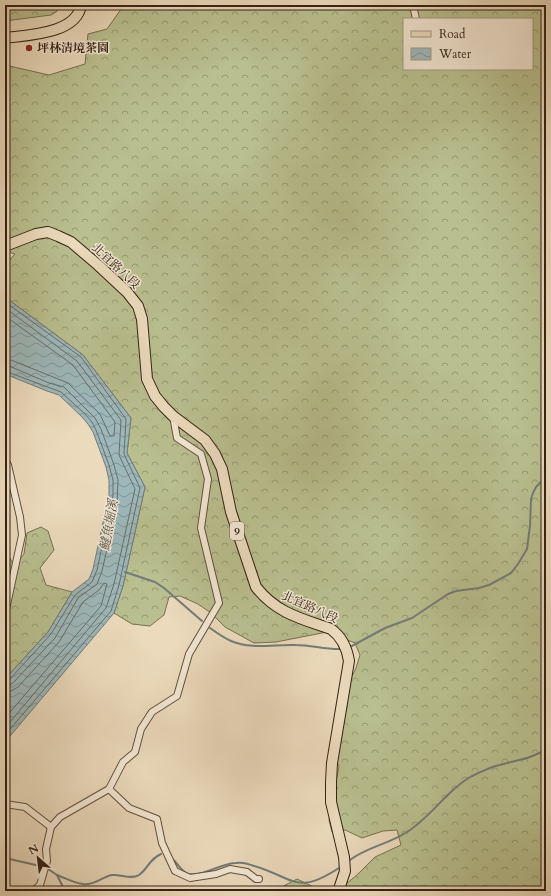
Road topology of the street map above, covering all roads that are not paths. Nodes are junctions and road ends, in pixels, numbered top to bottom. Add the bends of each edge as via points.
1 (81, 5) edge
2 (413, 5) edge
3 (416, 18) edge
4 (5, 38) edge
5 (5, 246) edge
6 (173, 416) junction
7 (5, 461) edge
8 (5, 614) edge
9 (109, 789) junction
10 (5, 804) edge
11 (51, 827) junction
12 (259, 879) dead end
13 (33, 891) edge
14 (337, 891) edge

1 - 4 main road via 74,19 62,27 47,32
2 - 3 street
5 - 6 main road, 北宜路八段 / 9 via 48,232 71,242 127,292 138,306 142,319 147,379 155,396
6 - 9 street via 177,438 201,454 208,479 201,528 218,603 189,654 177,696 152,712 141,729 135,752 123,762
6 - 14 main road, 北宜路八段 / 9 via 205,440 215,454 222,469 231,512 256,588 282,612 331,629 338,634 347,651 349,661 332,763 331,802 345,871
7 - 8 street via 20,517 22,535
9 - 11 street via 60,817
9 - 12 street via 129,808 157,819 162,843 175,871 190,878 230,869 246,872
10 - 11 street via 25,807
11 - 13 street via 46,849 47,861 40,885

